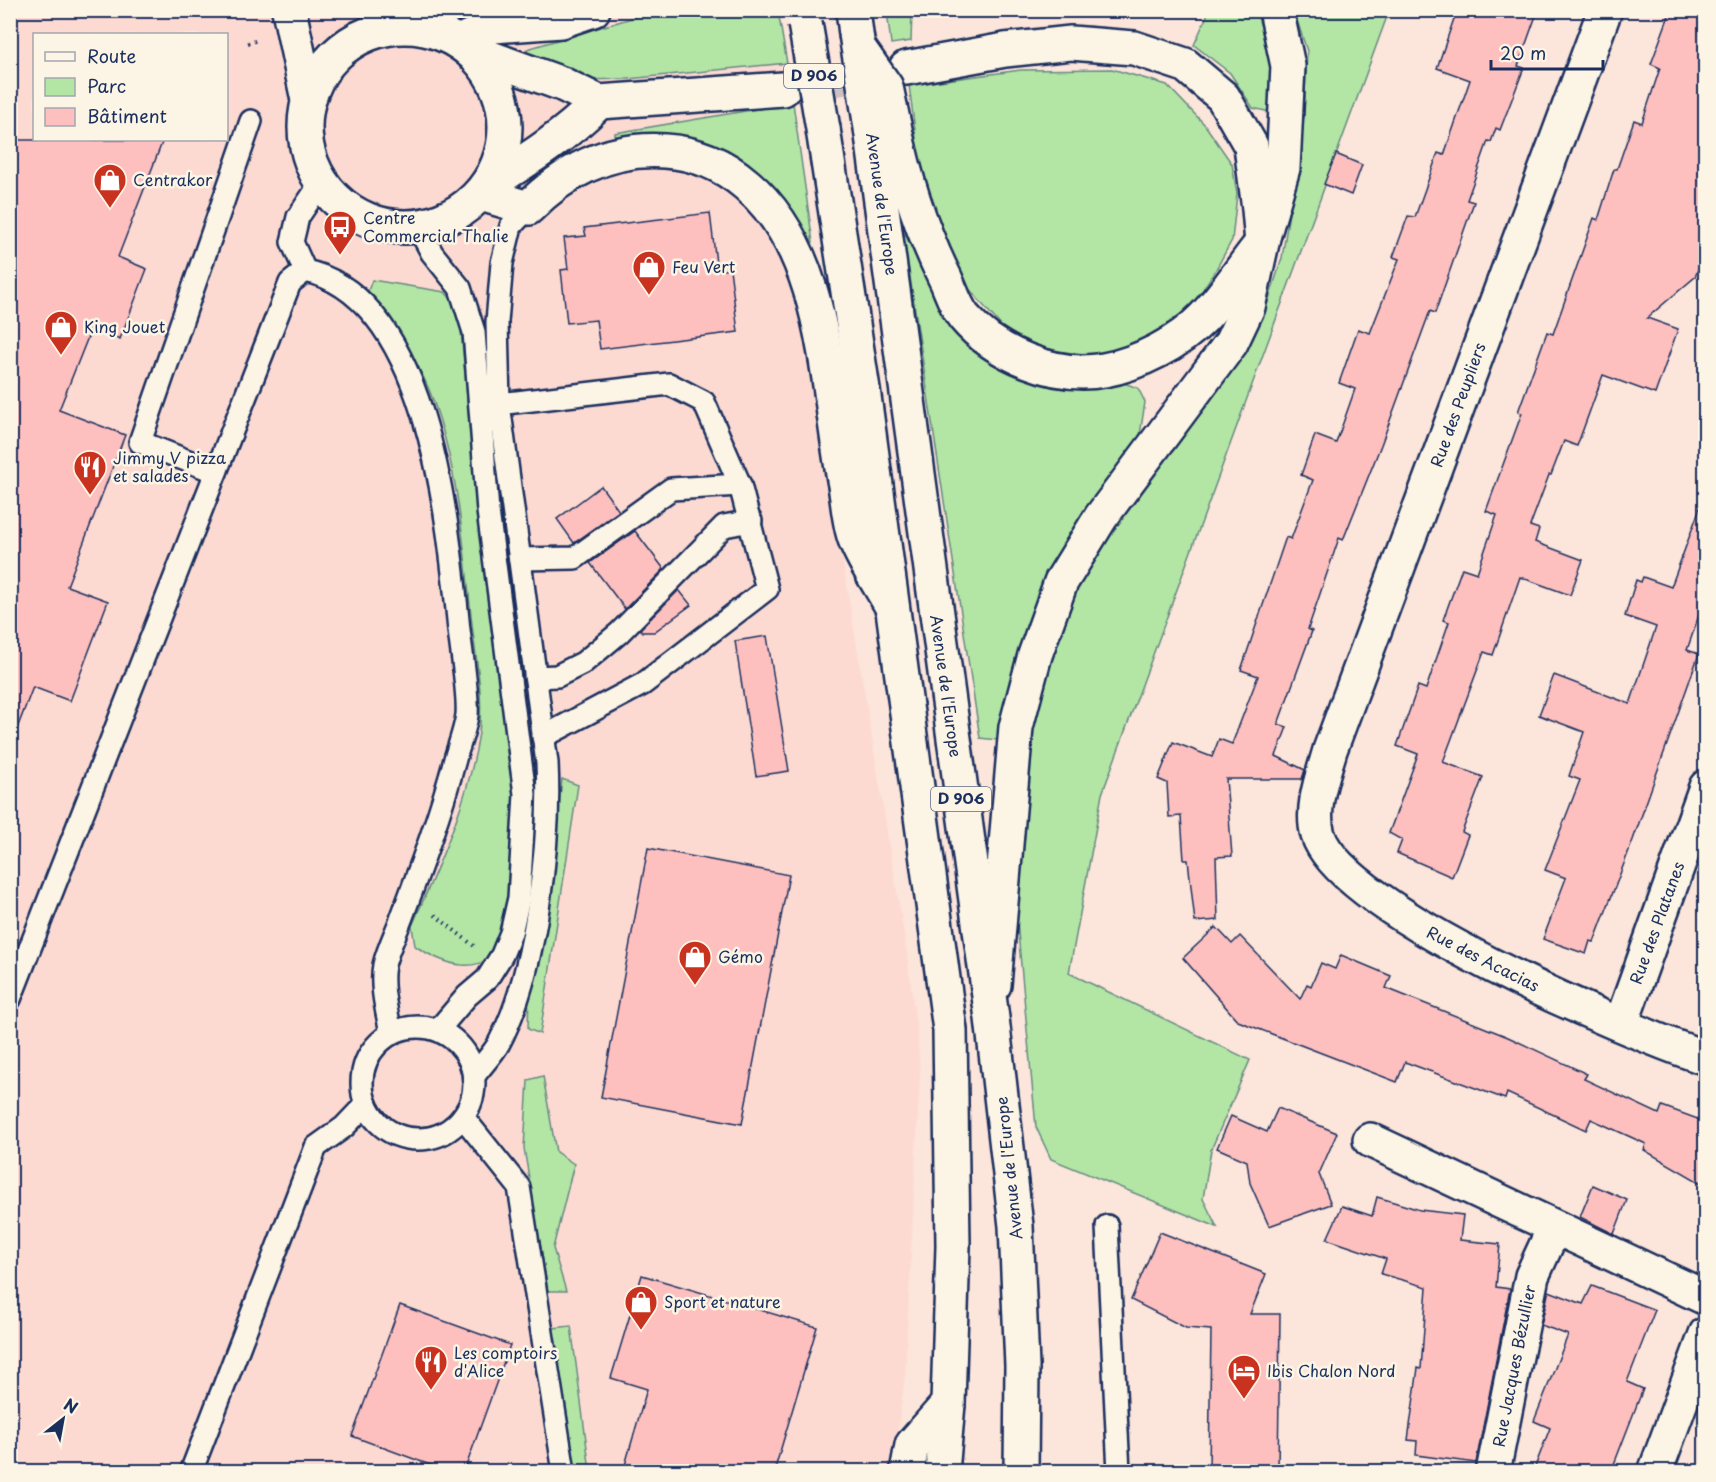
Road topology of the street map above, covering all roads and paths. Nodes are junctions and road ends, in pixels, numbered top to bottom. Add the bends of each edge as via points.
1 (289, 10) edge
2 (593, 10) edge
3 (1276, 10) edge
4 (1605, 10) edge
5 (414, 16) edge
6 (805, 17) edge
7 (856, 30) edge
8 (464, 46) junction
9 (906, 68) tunnel mouth
10 (783, 89) tunnel mouth
11 (308, 100) junction
12 (599, 102) junction
13 (251, 121) dead end
14 (882, 126) junction
15 (321, 183) junction
16 (486, 188) junction
17 (528, 207) junction
18 (418, 227) junction
19 (1262, 243) junction
20 (305, 271) junction
21 (499, 404) junction
22 (216, 472) junction
23 (740, 485) junction
24 (751, 521) junction
25 (520, 558) junction
26 (894, 612) junction
27 (535, 677) junction
28 (543, 737) junction
29 (1706, 787) edge
30 (1317, 801) joint
31 (413, 885) junction
32 (480, 950) dead end
33 (10, 999) edge
34 (992, 1018) junction
35 (1621, 1024) junction
36 (438, 1030) junction
37 (391, 1033) junction
38 (1706, 1058) edge
39 (474, 1076) junction
40 (366, 1104) junction
41 (463, 1117) junction
42 (1370, 1140) dead end
43 (1107, 1226) dead end
44 (1554, 1228) junction
45 (1706, 1298) edge
46 (1706, 1334) edge
47 (948, 1404) junction
48 (191, 1472) edge
49 (564, 1472) edge
50 (907, 1472) edge
51 (942, 1472) edge
52 (1022, 1472) edge
53 (1119, 1472) edge
54 (1493, 1472) edge
55 (1655, 1472) edge

1 - 11 street
2 - 8 street via 561,21 494,26
3 - 19 street via 1288,66 1283,168
4 - 30 street, Rue des Peupliers via 1334,739
5 - 8 street
5 - 11 street via 361,37 338,52 319,74
6 - 26 street, D 906, bridge
7 - 14 street, Avenue de l'Europe / D 906, bridge
8 - 12 street
8 - 16 street via 486,67 499,89 505,112 506,137 501,161
9 - 19 street via 1071,43 1134,48 1185,65 1223,97 1251,146
10 - 12 street
11 - 15 street via 305,140
12 - 16 street via 574,127
13 - 22 lane via 140,442
14 - 19 street via 926,239 963,316 996,345 1032,363 1067,370 1105,370 1174,341 1203,318
14 - 34 street, Avenue de l'Europe / D 906
15 - 18 street via 340,204 363,219 390,227
15 - 20 lane via 298,217 292,242
16 - 17 street
16 - 18 street via 463,210 441,222
17 - 21 lane via 511,226 502,263 497,322
17 - 26 street via 580,167 612,155 645,150 705,158 733,173 757,194 778,218 801,259 816,303 836,442 855,538
18 - 36 lane via 432,253 460,288 474,332 487,501 525,794 519,898 511,933 488,979 467,996
19 - 34 street via 1248,307 1231,343 1101,517 1061,582 1035,655 1016,727
20 - 22 lane via 290,283
20 - 31 lane via 326,275 347,288 378,319 422,408 445,509 467,714 444,800
21 - 23 lane via 669,384 704,402
21 - 25 lane
22 - 33 lane
23 - 24 lane
23 - 25 lane via 671,489 575,558
24 - 27 lane via 724,526 619,633 583,663 557,676
24 - 28 lane via 767,589 643,684
25 - 27 lane
26 - 47 street, D 906 via 950,1030 953,1246
27 - 28 lane
28 - 39 lane via 549,800 540,894 524,980 499,1043
29 - 35 street, Rue des Platanes
30 - 35 street, Rue des Acacias via 1318,834 1332,859 1359,884 1473,957
31 - 32 path via 438,919
31 - 37 lane via 384,967
34 - 52 street, Avenue de l'Europe / D 906 via 1016,1226
35 - 38 street, Rue des Acacias
36 - 37 lane via 410,1027
36 - 39 lane via 455,1040 468,1057
37 - 40 lane via 368,1058 362,1077
39 - 41 lane via 473,1095
40 - 41 lane via 377,1121 397,1134 416,1138 442,1133
40 - 48 lane via 344,1127 316,1147
41 - 49 lane via 519,1187
42 - 44 street
43 - 53 lane
44 - 45 street
44 - 54 street, Rue Jacques Bézullier via 1532,1276
46 - 55 street
47 - 50 street via 912,1445
47 - 51 street, D 906

